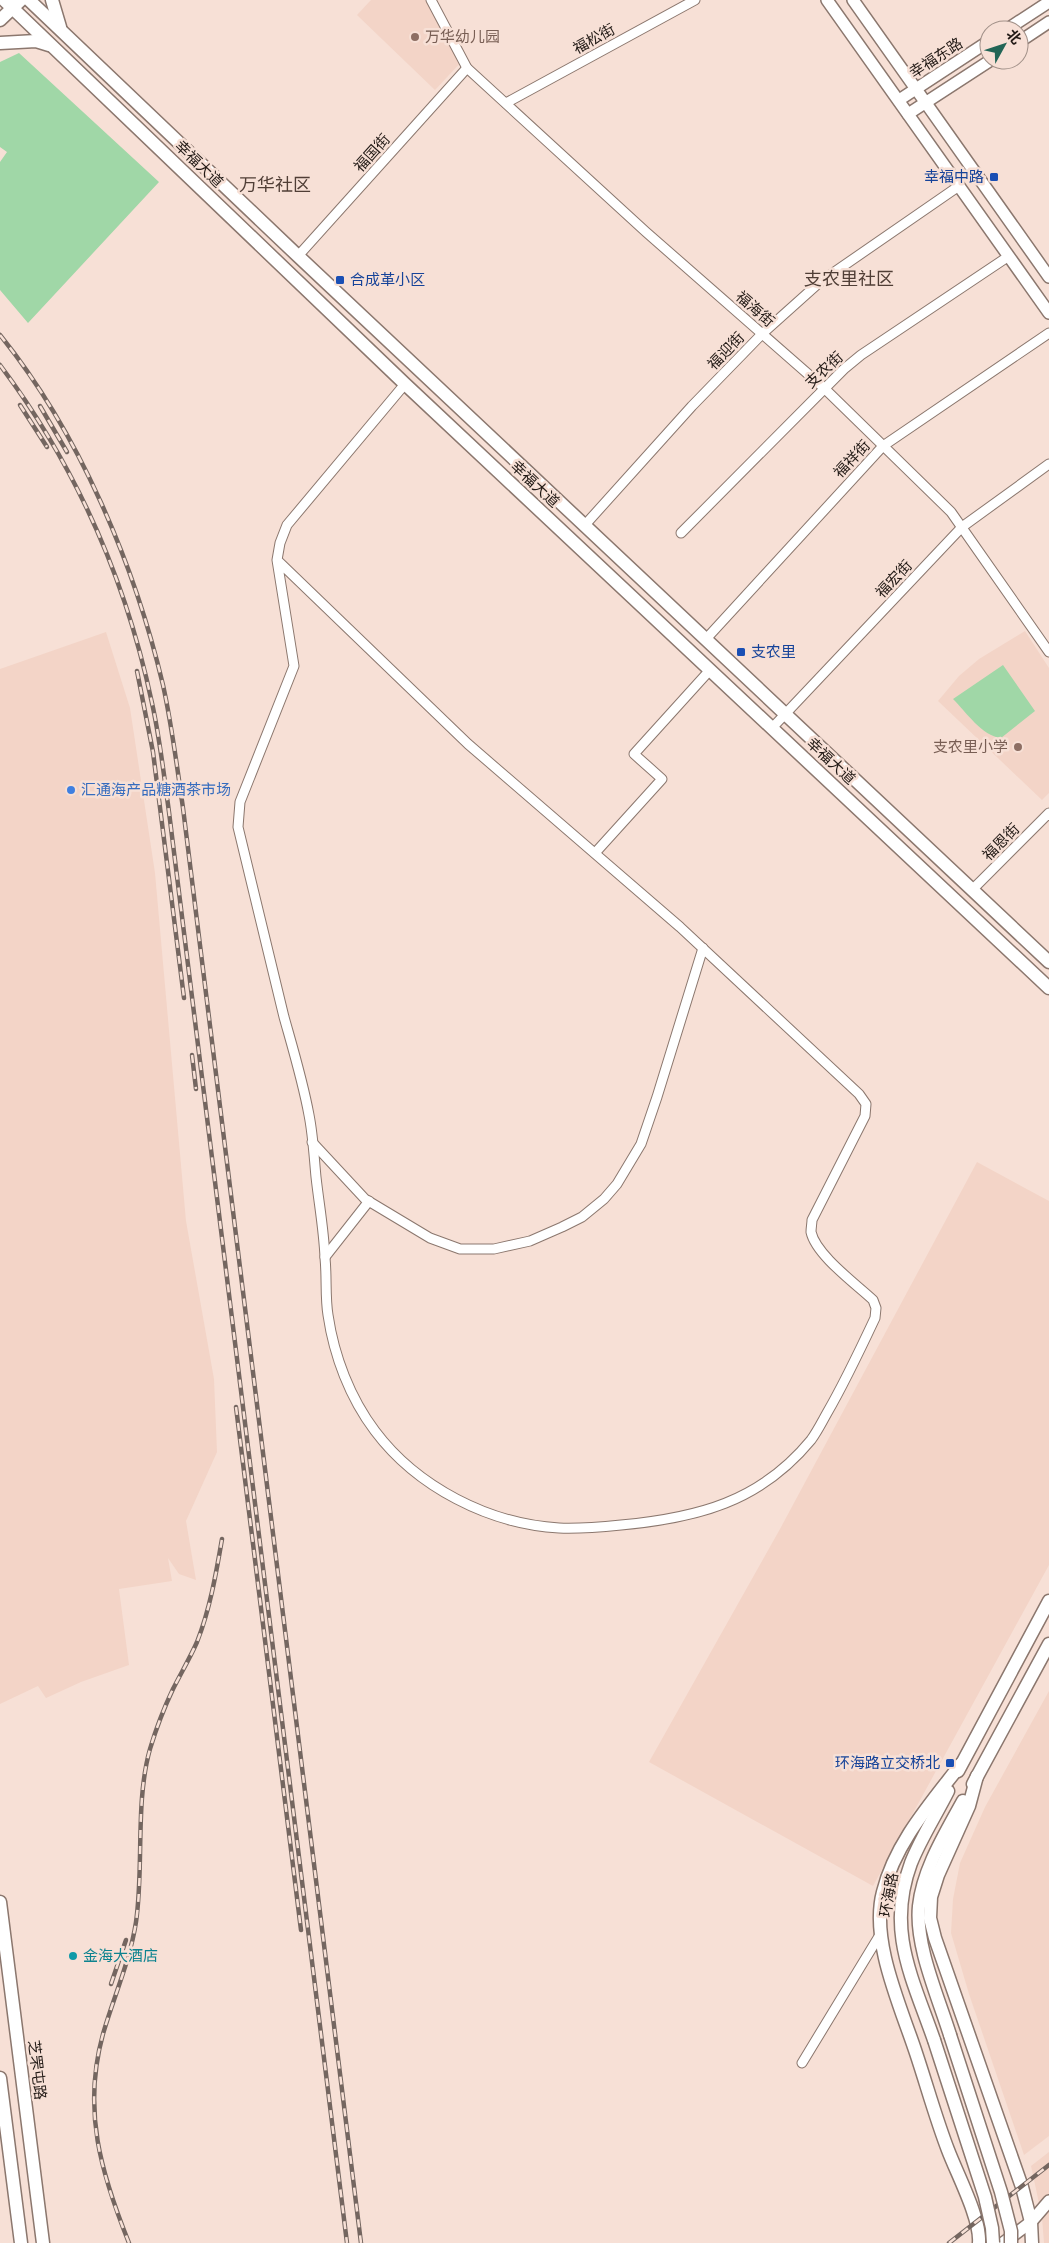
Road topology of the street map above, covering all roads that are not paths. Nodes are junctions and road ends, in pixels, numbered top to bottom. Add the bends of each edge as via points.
1 (29, 0) edge
2 (52, 0) edge
3 (431, 0) edge
4 (695, 0) edge
5 (827, 0) edge
6 (852, 0) edge
7 (1049, 2) edge
8 (12, 3) edge
9 (0, 20) edge
10 (1021, 20) edge
11 (1049, 22) edge
12 (63, 34) junction
13 (1029, 35) edge
14 (0, 43) edge
15 (52, 46) junction
16 (979, 48) edge
17 (467, 68) junction
18 (979, 68) edge
19 (916, 89) junction
20 (899, 100) junction
21 (506, 103) junction
22 (926, 103) junction
23 (908, 114) junction
24 (959, 186) junction
25 (298, 256) junction
26 (1008, 256) junction
27 (1049, 277) edge
28 (1049, 313) edge
29 (1049, 333) edge
30 (762, 334) junction
31 (405, 384) junction
32 (824, 388) junction
33 (883, 446) junction
34 (1049, 464) edge
35 (584, 526) junction
36 (962, 527) junction
37 (682, 533) dead end
38 (277, 560) junction
39 (706, 639) junction
40 (1049, 652) edge
41 (710, 670) junction
42 (785, 714) junction
43 (772, 728) junction
44 (1049, 813) edge
45 (595, 853) junction
46 (972, 890) junction
47 (703, 948) junction
48 (1049, 962) edge
49 (1049, 988) edge
50 (312, 1142) junction
51 (369, 1201) junction
52 (325, 1257) junction
53 (1049, 1602) edge
54 (1049, 1644) edge
55 (961, 1764) junction
56 (977, 1776) junction
57 (0, 1902) edge
58 (882, 1933) junction
59 (802, 2063) dead end
60 (0, 2078) edge
61 (1049, 2201) edge
62 (1031, 2222) junction
63 (21, 2243) edge
64 (43, 2243) edge
65 (980, 2243) edge
66 (993, 2243) edge
67 (1003, 2243) edge
68 (1011, 2243) edge
69 (1032, 2243) edge

1 - 12 main road, 幸福大道
2 - 12 main road
3 - 17 street, 福海街
4 - 21 street, 福松街
5 - 20 street
6 - 19 street
7 - 10 street
8 - 9 main road
8 - 15 main road, 幸福大道
11 - 13 street
12 - 25 main road, 幸福大道
14 - 15 main road via 36,41
15 - 31 main road, 幸福大道
16 - 19 street, 幸福东路
17 - 21 street, 福海街
17 - 25 street, 福国街
18 - 22 street
19 - 20 street, 幸福东路
19 - 22 street
20 - 23 street
21 - 30 street, 福海街
22 - 23 street
22 - 27 street
23 - 24 street
24 - 26 street
24 - 30 street, 福迎街 via 820,282
25 - 35 main road, 幸福大道
26 - 28 street
26 - 32 street, 支农街 via 861,355
29 - 33 street, 福祥街
30 - 32 street, 福海街
30 - 35 street, 福迎街
31 - 38 street via 287,525
31 - 41 main road, 幸福大道
32 - 33 street, 福海街
32 - 37 street, 支农街
33 - 36 street, 福海街 via 951,512
33 - 39 street, 福祥街
34 - 36 street, 福宏街
35 - 39 main road, 幸福大道
36 - 40 street, 福海街
36 - 42 street, 福宏街
38 - 45 street via 468,744
38 - 50 street via 294,666 240,802 238,827 309,1115
39 - 42 main road, 幸福大道
41 - 43 main road, 幸福大道
41 - 45 street via 634,754 662,779
42 - 43 street, 福宏街
42 - 46 main road, 幸福大道
43 - 49 main road, 幸福大道
44 - 46 street, 福恩街
45 - 47 street
46 - 48 main road, 幸福大道
47 - 51 street via 641,1144 617,1184 582,1217 530,1241 494,1249 460,1249 430,1238
47 - 52 street via 853,1088 866,1104 865,1116 812,1220 811,1231 824,1254 873,1300 876,1318 812,1439 786,1466 748,1494 714,1508 652,1522 558,1528 492,1514 459,1500 399,1458 374,1431 356,1400 344,1375 327,1313
50 - 51 street
50 - 52 street
51 - 52 street
53 - 55 main road, 环海路
54 - 56 main road
55 - 58 main road via 907,1837 888,1874 882,1894
55 - 66 main road, 环海路, bridge via 911,1863 900,1909 901,1938 985,2197
56 - 62 main road via 969,1806 938,1874 931,1896 930,1918
56 - 68 main road, bridge via 930,1866 919,1906 922,1941 1001,2192
57 - 64 main road, 芝罘屯路
58 - 59 street
58 - 65 main road via 883,1955 947,2148 973,2213
60 - 63 main road
61 - 62 street
62 - 67 street
62 - 69 main road

